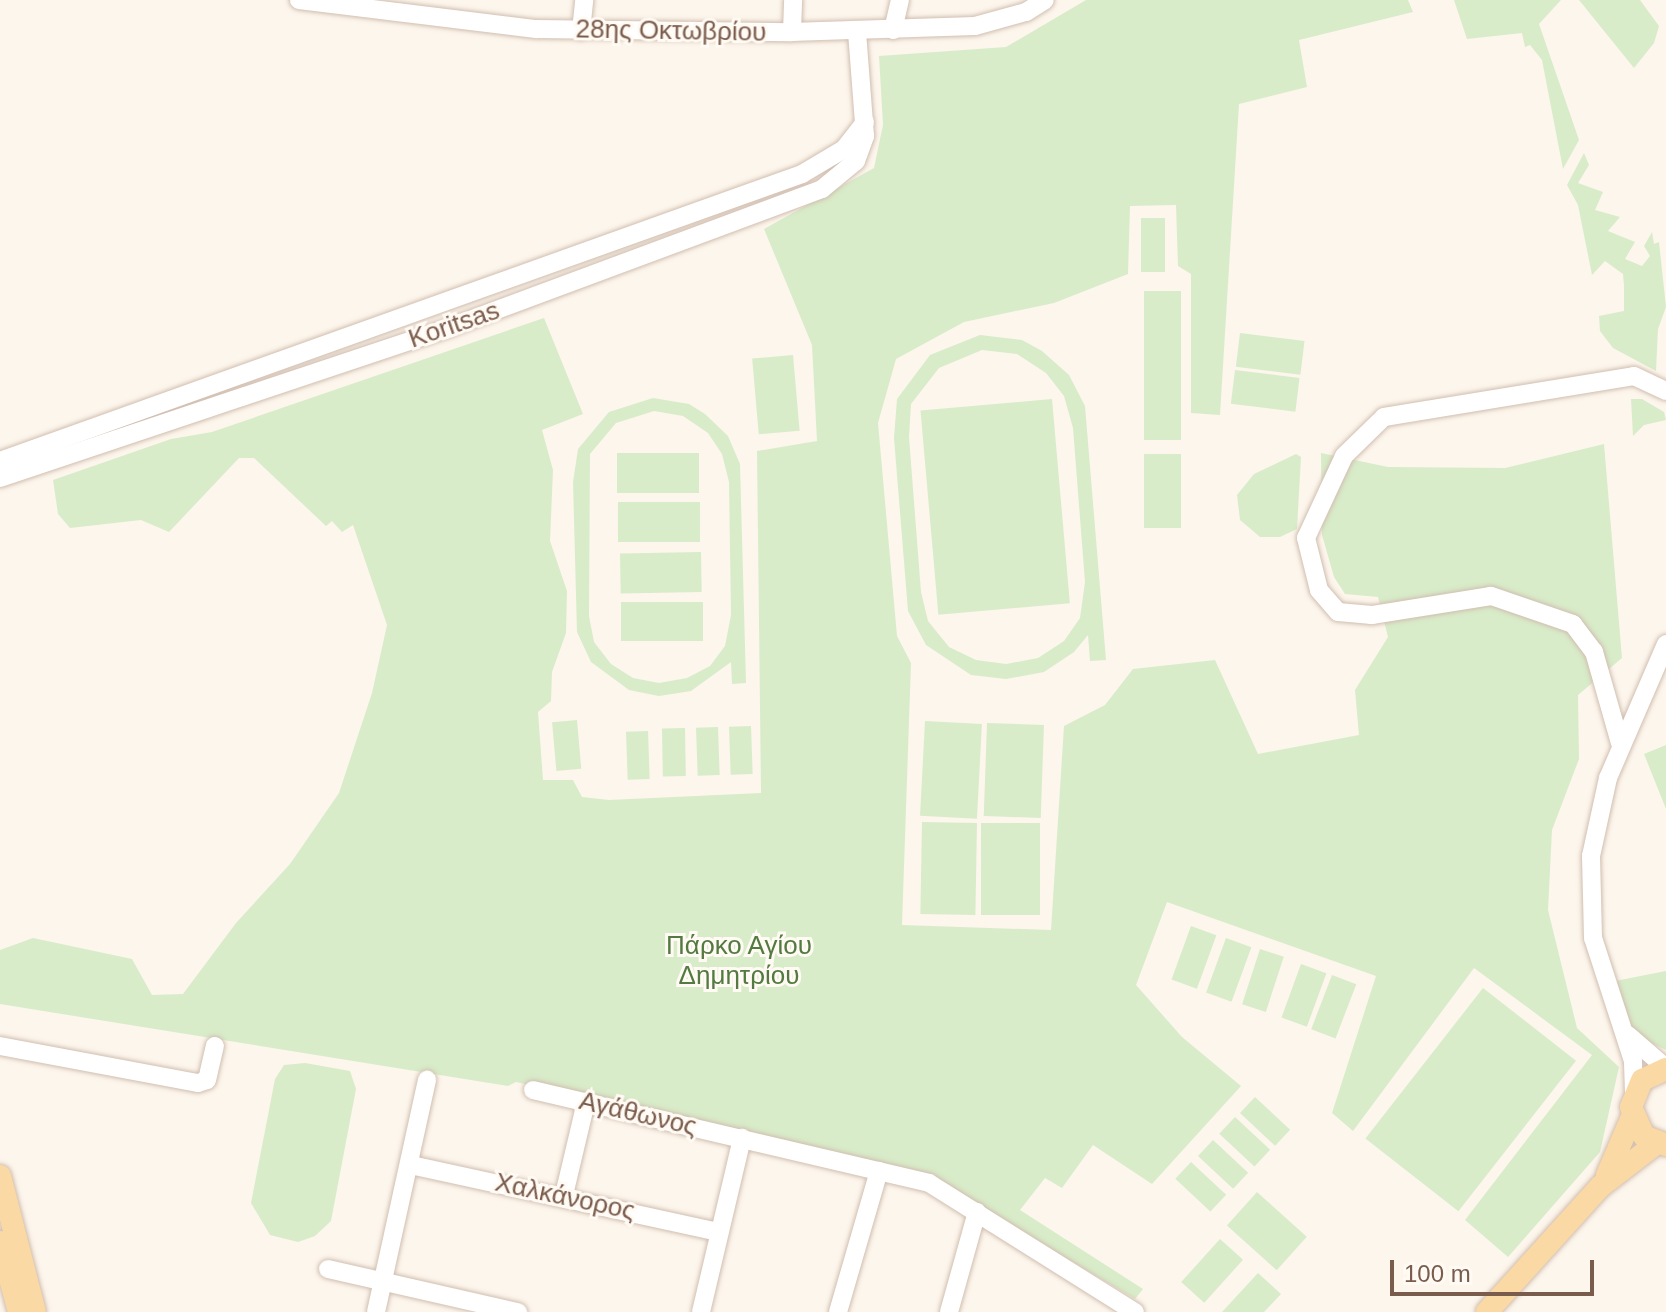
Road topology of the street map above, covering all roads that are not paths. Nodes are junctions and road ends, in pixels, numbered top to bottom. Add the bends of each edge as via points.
1 (299, 0) edge
2 (584, 0) edge
3 (793, 0) edge
4 (900, 0) edge
5 (1041, 1) edge
6 (893, 30) junction
7 (581, 31) junction
8 (792, 32) junction
9 (857, 32) junction
10 (866, 120) junction
11 (1666, 391) edge
12 (0, 461) edge
13 (0, 478) edge
14 (1666, 644) edge
15 (1620, 743) junction
16 (1617, 1019) junction
17 (0, 1046) edge
18 (215, 1046) dead end
19 (1666, 1069) edge
20 (427, 1080) dead end
21 (533, 1090) dead end
22 (1634, 1092) junction
23 (586, 1102) junction
24 (1632, 1117) junction
25 (742, 1138) junction
26 (1662, 1144) edge
27 (411, 1165) junction
28 (879, 1171) junction
29 (0, 1176) edge
30 (1601, 1186) junction
31 (564, 1195) junction
32 (977, 1212) junction
33 (719, 1232) junction
34 (0, 1242) edge
35 (328, 1269) dead end
36 (384, 1278) junction
37 (1112, 1306) edge
38 (483, 1307) edge
39 (19, 1312) edge
40 (35, 1312) edge
41 (376, 1312) edge
42 (518, 1312) edge
43 (701, 1312) edge
44 (838, 1312) edge
45 (949, 1312) edge
46 (1135, 1312) edge
47 (1487, 1312) edge

1 - 7 street, 28ης Οκτωβρίου via 429,19
2 - 7 street
3 - 8 street
4 - 6 street
5 - 6 street, 28ης Οκτωβρίου via 997,23
6 - 9 street, 28ης Οκτωβρίου
7 - 8 street, 28ης Οκτωβρίου
8 - 9 street, 28ης Οκτωβρίου
9 - 10 street, Koritsas
10 - 12 street, Koritsas via 844,149 810,171
10 - 13 street, Koritsas via 861,150 847,171 798,200 451,327
11 - 15 street via 1634,376 1384,417 1344,456 1306,538 1319,590 1338,612 1372,615 1491,596 1573,624 1594,652
14 - 15 street
15 - 16 street via 1596,825 1589,904 1598,961
16 - 19 street via 1642,1053
16 - 22 street via 1633,1061
17 - 18 street via 99,1069 198,1083 207,1080
19 - 22 main road via 1648,1076
20 - 27 street
21 - 23 street, Αγάθωνος
22 - 24 main road
23 - 25 street, Αγάθωνος
23 - 31 street
24 - 26 main road via 1644,1136
24 - 30 main road
25 - 28 street, Αγάθωνος
25 - 33 street
26 - 30 main road
27 - 31 street, Χαλκάνορος
27 - 36 street
28 - 32 street, Αγάθωνος via 929,1183
28 - 44 street
29 - 40 main road
30 - 47 main road
31 - 33 street, Χαλκάνορος
32 - 37 street, Αγάθωνος
32 - 45 street
33 - 43 street
34 - 39 main road
35 - 36 street
36 - 38 street
36 - 41 street
37 - 46 street, Αγάθωνος
38 - 42 street

